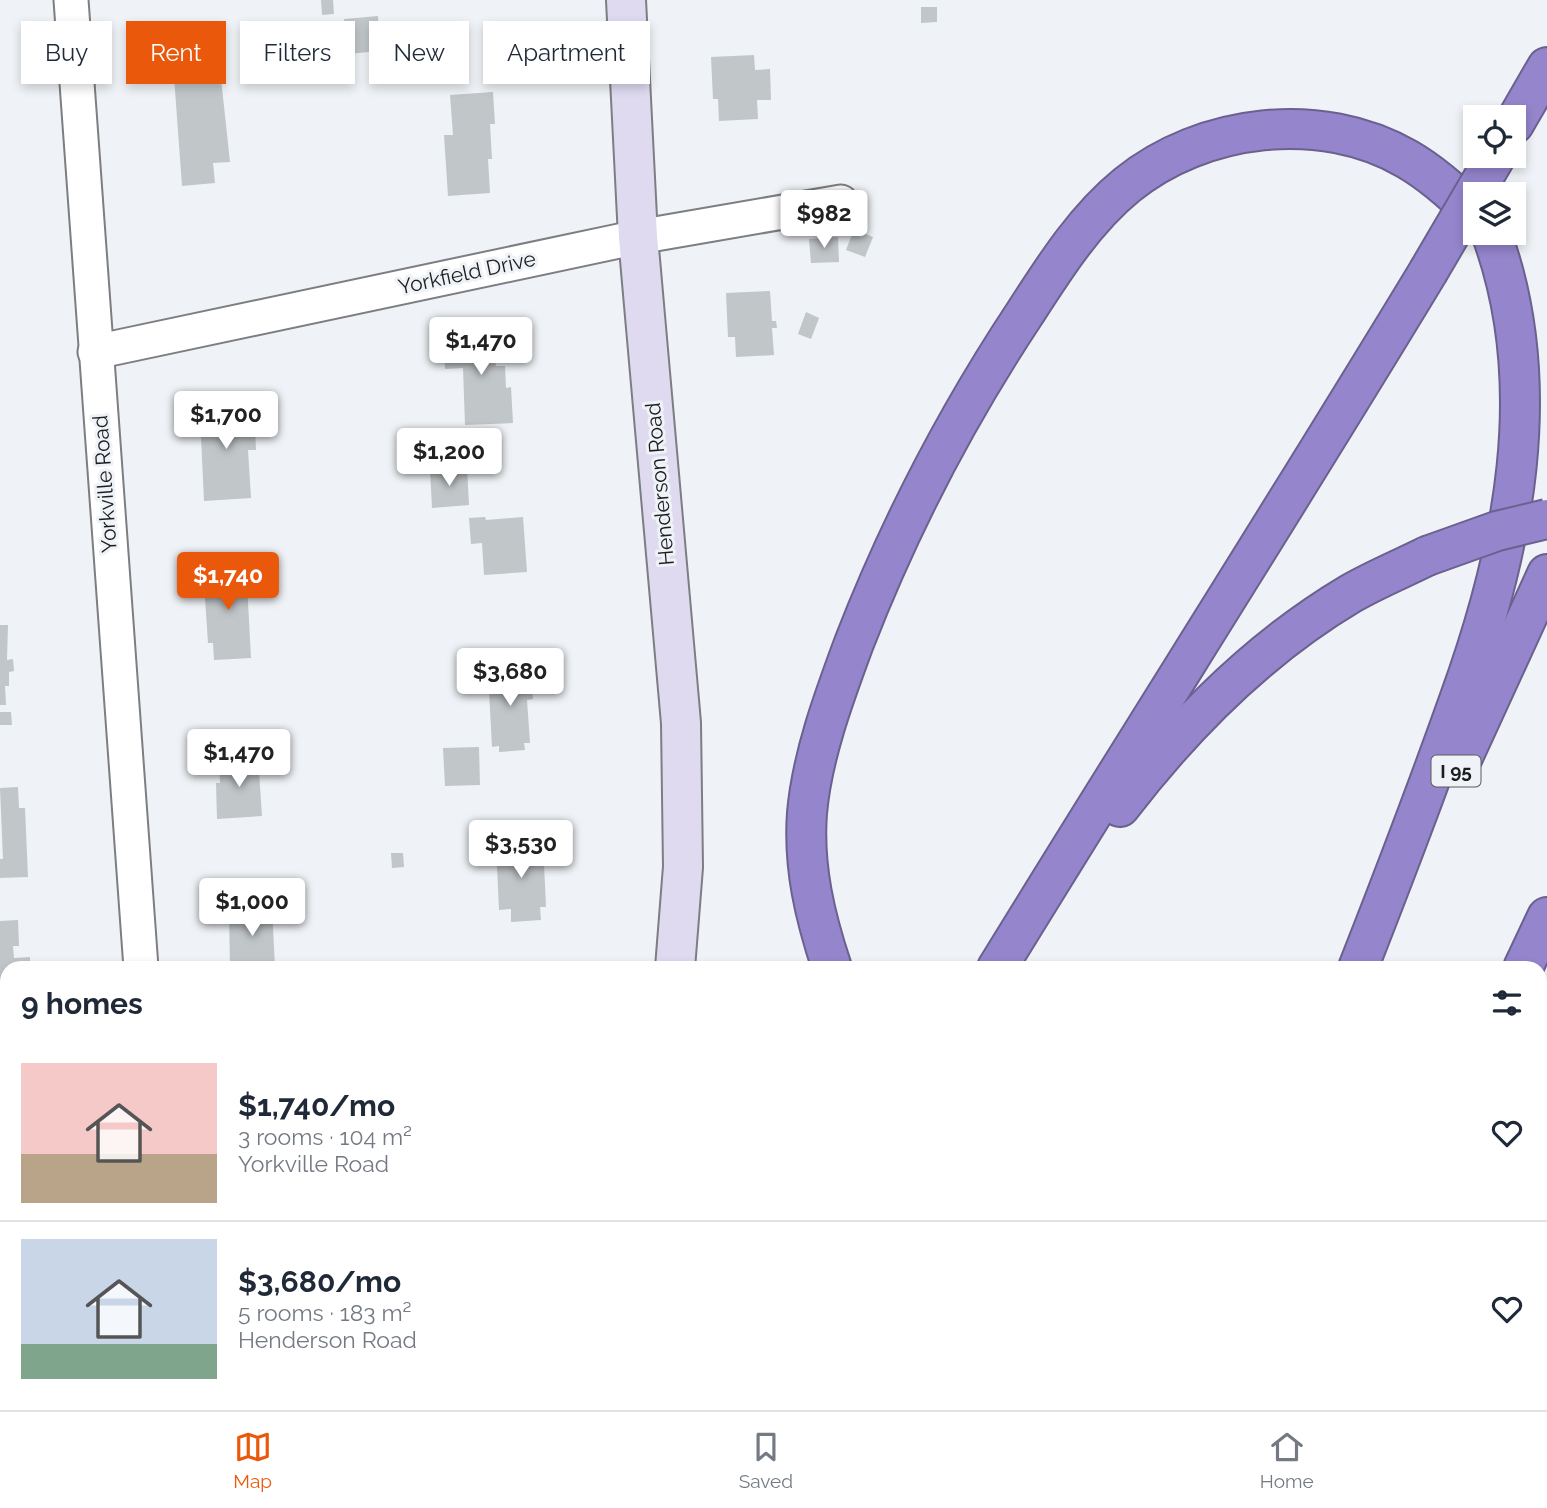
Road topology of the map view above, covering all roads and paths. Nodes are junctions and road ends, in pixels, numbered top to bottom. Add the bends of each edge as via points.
1 (71, 0) edge
2 (626, 0) edge
3 (1547, 66) edge
4 (1525, 105) edge
5 (1489, 168) edge
6 (841, 202) dead end
7 (1463, 202) edge
8 (638, 237) junction
9 (1498, 245) edge
10 (95, 352) junction
11 (1547, 519) edge
12 (1547, 574) edge
13 (1547, 917) edge
14 (140, 961) edge
15 (676, 961) edge
16 (830, 961) edge
17 (1003, 961) edge
18 (1004, 961) edge
19 (1361, 961) edge
20 (1368, 961) edge
21 (1540, 961) edge

1 - 10 street, Yorkville Road
2 - 8 street, Henderson Road
3 - 4 highway
5 - 17 highway, bridge via 1294,494
6 - 8 street, Yorkfield Drive
7 - 16 highway via 1444,184 1382,147 1327,132 1286,130 1200,142 1129,184 1097,213 983,376 880,578 840,681 807,812 807,866
8 - 10 street, Yorkfield Drive
8 - 15 street, Henderson Road via 681,723 683,867
9 - 19 highway via 1511,266 1529,319 1537,408 1531,469 1504,574
10 - 14 street, Yorkville Road
11 - 18 highway, bridge via 1427,556 1350,594 1278,644 1212,702 1141,779
12 - 20 highway, I 95
13 - 21 highway

